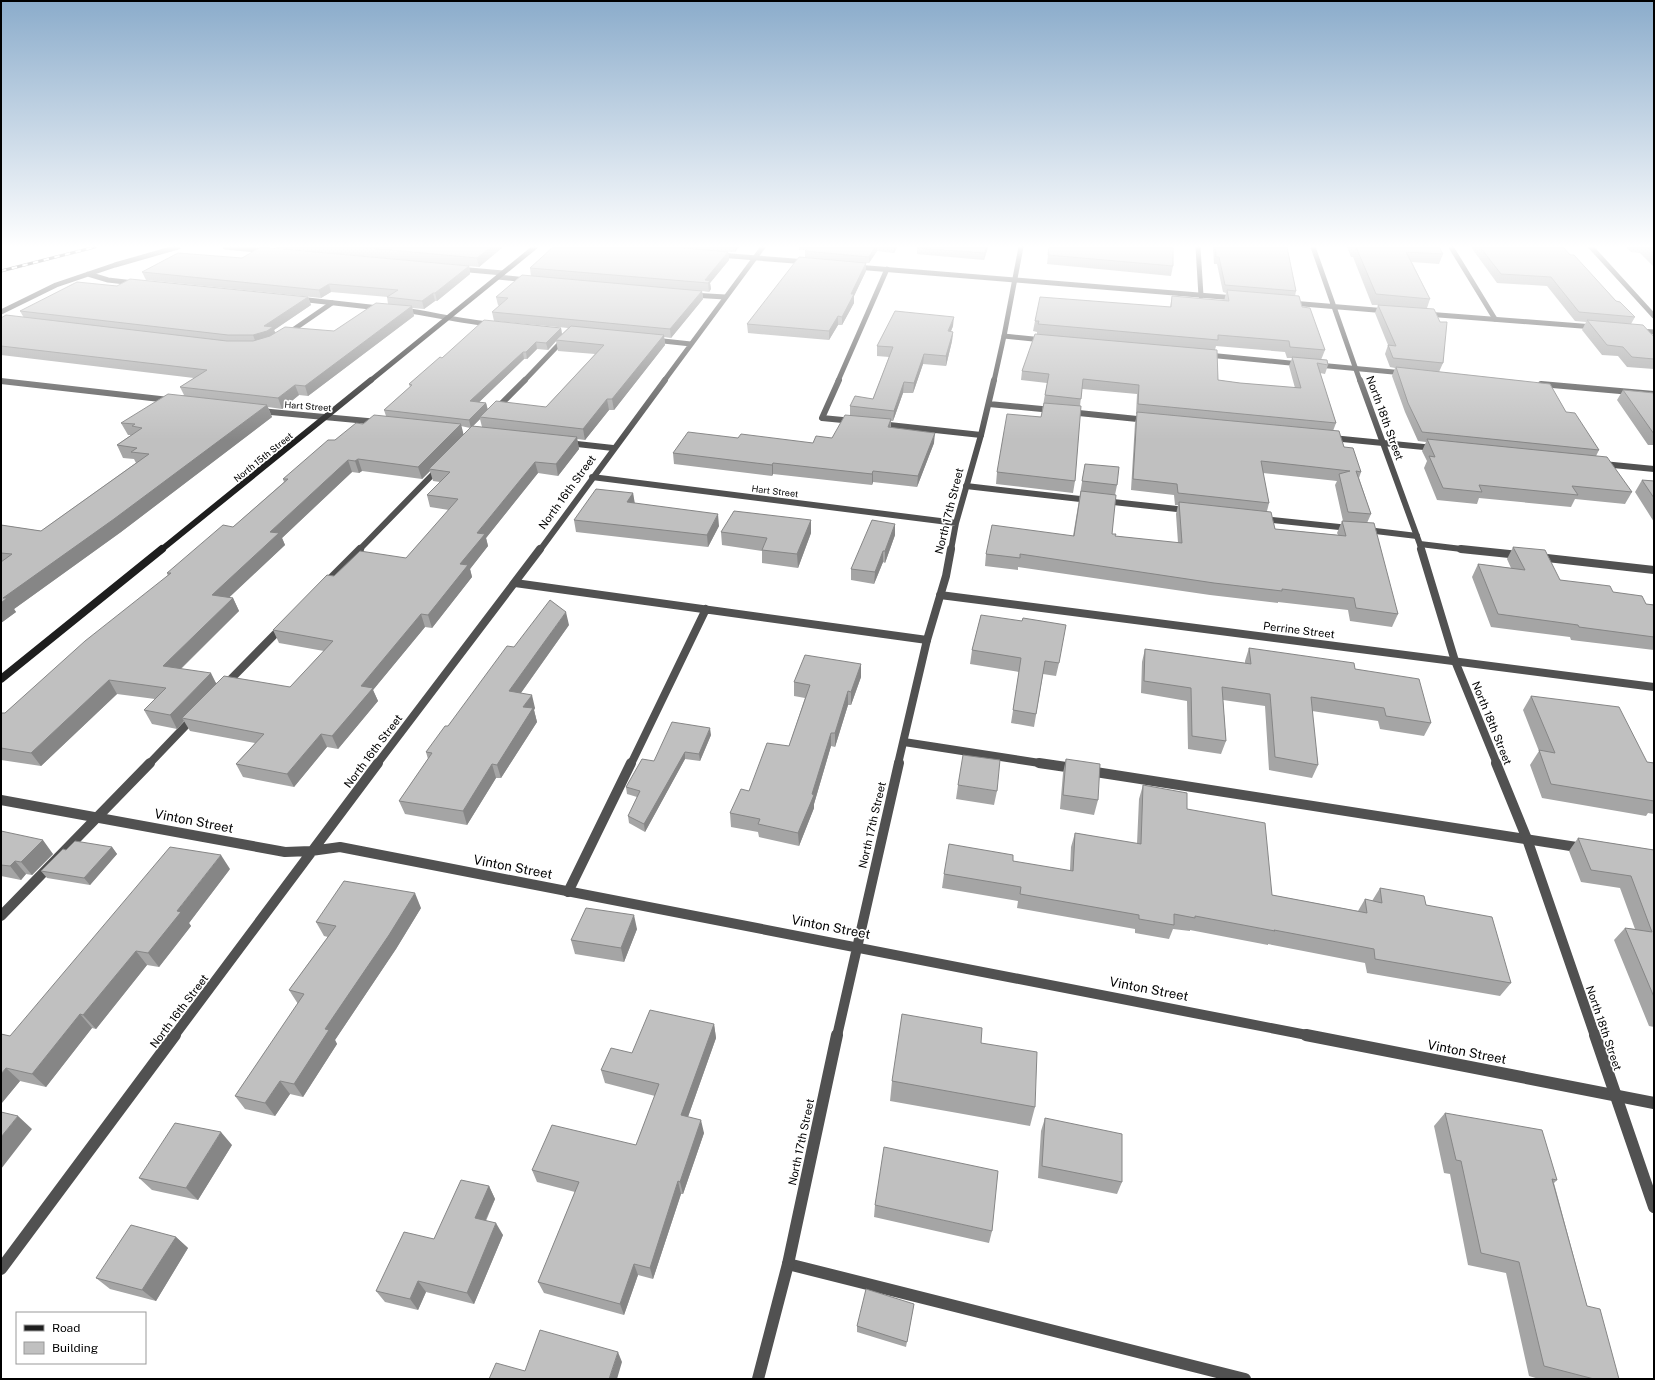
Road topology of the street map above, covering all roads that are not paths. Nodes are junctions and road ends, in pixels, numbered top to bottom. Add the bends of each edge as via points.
1 (320, 311) edge
2 (406, 311) edge
3 (457, 311) edge
4 (715, 311) edge
5 (869, 311) edge
6 (1009, 311) edge
7 (1335, 311) edge
8 (1490, 311) edge
9 (1418, 313) edge
10 (450, 317) junction
11 (1495, 319) junction
12 (498, 325) edge
13 (1602, 328) edge
14 (1632, 330) edge
15 (562, 332) edge
16 (1654, 332) edge
17 (284, 336) edge
18 (1004, 336) junction
19 (646, 340) edge
20 (1046, 340) edge
21 (691, 344) junction
22 (1203, 355) edge
23 (1305, 364) edge
24 (1313, 365) edge
25 (1356, 369) junction
26 (1413, 374) edge
27 (1, 381) edge
28 (1537, 384) edge
29 (1654, 394) edge
30 (172, 401) edge
31 (989, 404) junction
32 (250, 410) edge
33 (1056, 410) edge
34 (1064, 411) edge
35 (490, 415) edge
36 (327, 416) junction
37 (1152, 420) edge
38 (381, 422) edge
39 (862, 422) edge
40 (877, 424) edge
41 (981, 435) junction
42 (1326, 438) edge
43 (558, 441) edge
44 (1382, 443) junction
45 (613, 448) junction
46 (1444, 449) edge
47 (1600, 464) edge
48 (441, 466) edge
49 (1654, 469) edge
50 (592, 477) junction
51 (966, 486) junction
52 (1194, 511) edge
53 (1257, 518) edge
54 (956, 523) junction
55 (1419, 540) junction
56 (1654, 570) edge
57 (515, 583) junction
58 (318, 590) edge
59 (940, 595) junction
60 (706, 610) junction
61 (285, 624) edge
62 (927, 640) junction
63 (1455, 661) junction
64 (1, 679) edge
65 (1654, 687) edge
66 (218, 692) edge
67 (196, 715) edge
68 (904, 742) junction
69 (1, 800) edge
70 (96, 817) junction
71 (1527, 839) junction
72 (1594, 849) edge
73 (311, 851) junction
74 (568, 892) junction
75 (1, 916) edge
76 (856, 946) junction
77 (1616, 1096) junction
78 (1654, 1103) edge
79 (1654, 1207) edge
80 (788, 1264) junction
81 (1, 1269) edge
82 (758, 1379) edge
83 (1245, 1379) edge

1 - 17 street
2 - 10 street
3 - 10 main road, North 15th Street
4 - 21 street, North 16th Street
5 - 39 street via 822,418
6 - 18 street, North 17th Street
7 - 25 street, North 18th Street
8 - 11 street
9 - 11 street
10 - 12 street via 467,322
10 - 36 main road, North 15th Street
11 - 13 street
14 - 16 street
15 - 35 street via 570,333
18 - 20 street
18 - 31 street, North 17th Street
19 - 21 street
21 - 45 street, North 16th Street
22 - 23 street
24 - 25 street
25 - 26 street
25 - 44 street, North 18th Street
27 - 30 street
28 - 29 street
31 - 33 street
31 - 41 street, North 17th Street
32 - 36 street, Hart Street
34 - 37 street
36 - 38 street, Hart Street
36 - 64 main road, North 15th Street
40 - 41 street
41 - 51 street, North 17th Street
42 - 44 street
43 - 45 street
44 - 46 street
44 - 55 street, North 18th Street
45 - 50 street, North 16th Street
47 - 49 street
48 - 58 street
50 - 54 street, Hart Street
50 - 57 street, North 16th Street
51 - 52 street
51 - 54 street, North 17th Street
53 - 55 street
54 - 59 street, North 17th Street
55 - 56 street
55 - 63 street, North 18th Street
57 - 60 street
57 - 73 street, North 16th Street
59 - 62 street, North 17th Street
59 - 63 street, Perrine Street
60 - 62 street
60 - 74 street
61 - 66 street
62 - 68 street, North 17th Street
63 - 65 street, Perrine Street
63 - 71 street, North 18th Street
67 - 70 street
68 - 71 street
68 - 76 street, North 17th Street
69 - 70 street, Vinton Street
70 - 73 street, Vinton Street via 285,852
70 - 75 street
71 - 72 street
71 - 77 street, North 18th Street
73 - 74 street, Vinton Street via 340,847
73 - 81 street, North 16th Street
74 - 76 street, Vinton Street
76 - 77 street, Vinton Street
76 - 80 street, North 17th Street
77 - 78 street, Vinton Street
77 - 79 street, North 18th Street
80 - 82 street, North 17th Street
80 - 83 street

